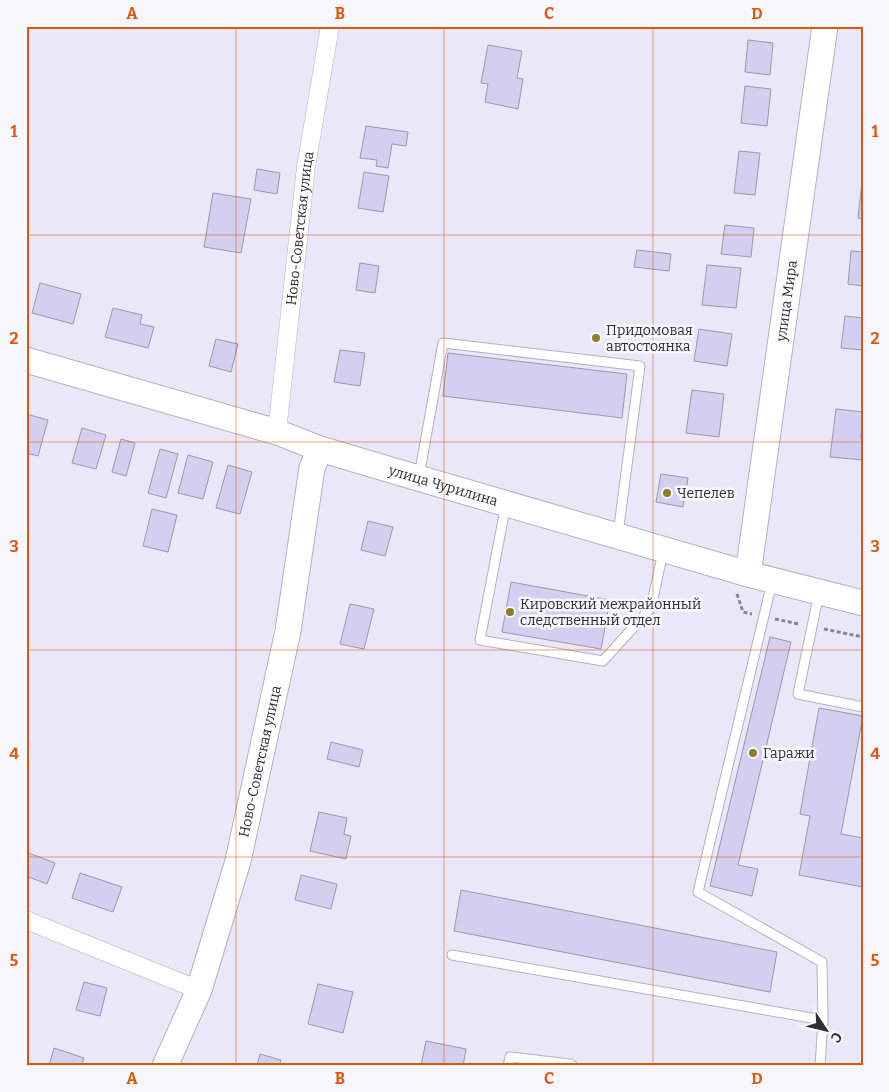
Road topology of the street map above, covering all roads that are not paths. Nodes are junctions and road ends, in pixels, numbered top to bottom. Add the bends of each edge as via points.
1 (330, 26) edge
2 (825, 26) edge
3 (26, 360) edge
4 (277, 432) junction
5 (320, 449) junction
6 (418, 478) junction
7 (506, 504) junction
8 (618, 536) junction
9 (664, 549) junction
10 (748, 574) junction
11 (773, 580) junction
12 (820, 592) junction
13 (863, 603) edge
14 (863, 707) edge
15 (26, 920) edge
16 (452, 955) dead end
17 (199, 990) junction
18 (823, 1020) junction
19 (165, 1066) edge
20 (508, 1066) edge
21 (573, 1066) edge
22 (820, 1066) edge

1 - 4 street, Ново-Советская улица via 306,166
2 - 10 street, улица Мира
3 - 4 street, улица Чурилина
4 - 5 street, улица Чурилина
5 - 6 street, улица Чурилина
5 - 17 street, Ново-Советская улица via 312,468 288,631 238,861
6 - 7 street, улица Чурилина
6 - 8 lane via 443,344 640,366
7 - 8 street, улица Чурилина
7 - 9 lane via 480,640 603,661 651,608
8 - 9 street, улица Чурилина
9 - 10 street, улица Чурилина
10 - 11 street, улица Чурилина
11 - 12 street, улица Чурилина
11 - 18 lane via 698,892 822,962
12 - 13 street, улица Чурилина
12 - 14 lane via 798,694
15 - 17 street
16 - 18 lane
17 - 19 street, Ново-Советская улица
18 - 22 lane
20 - 21 lane via 510,1057

